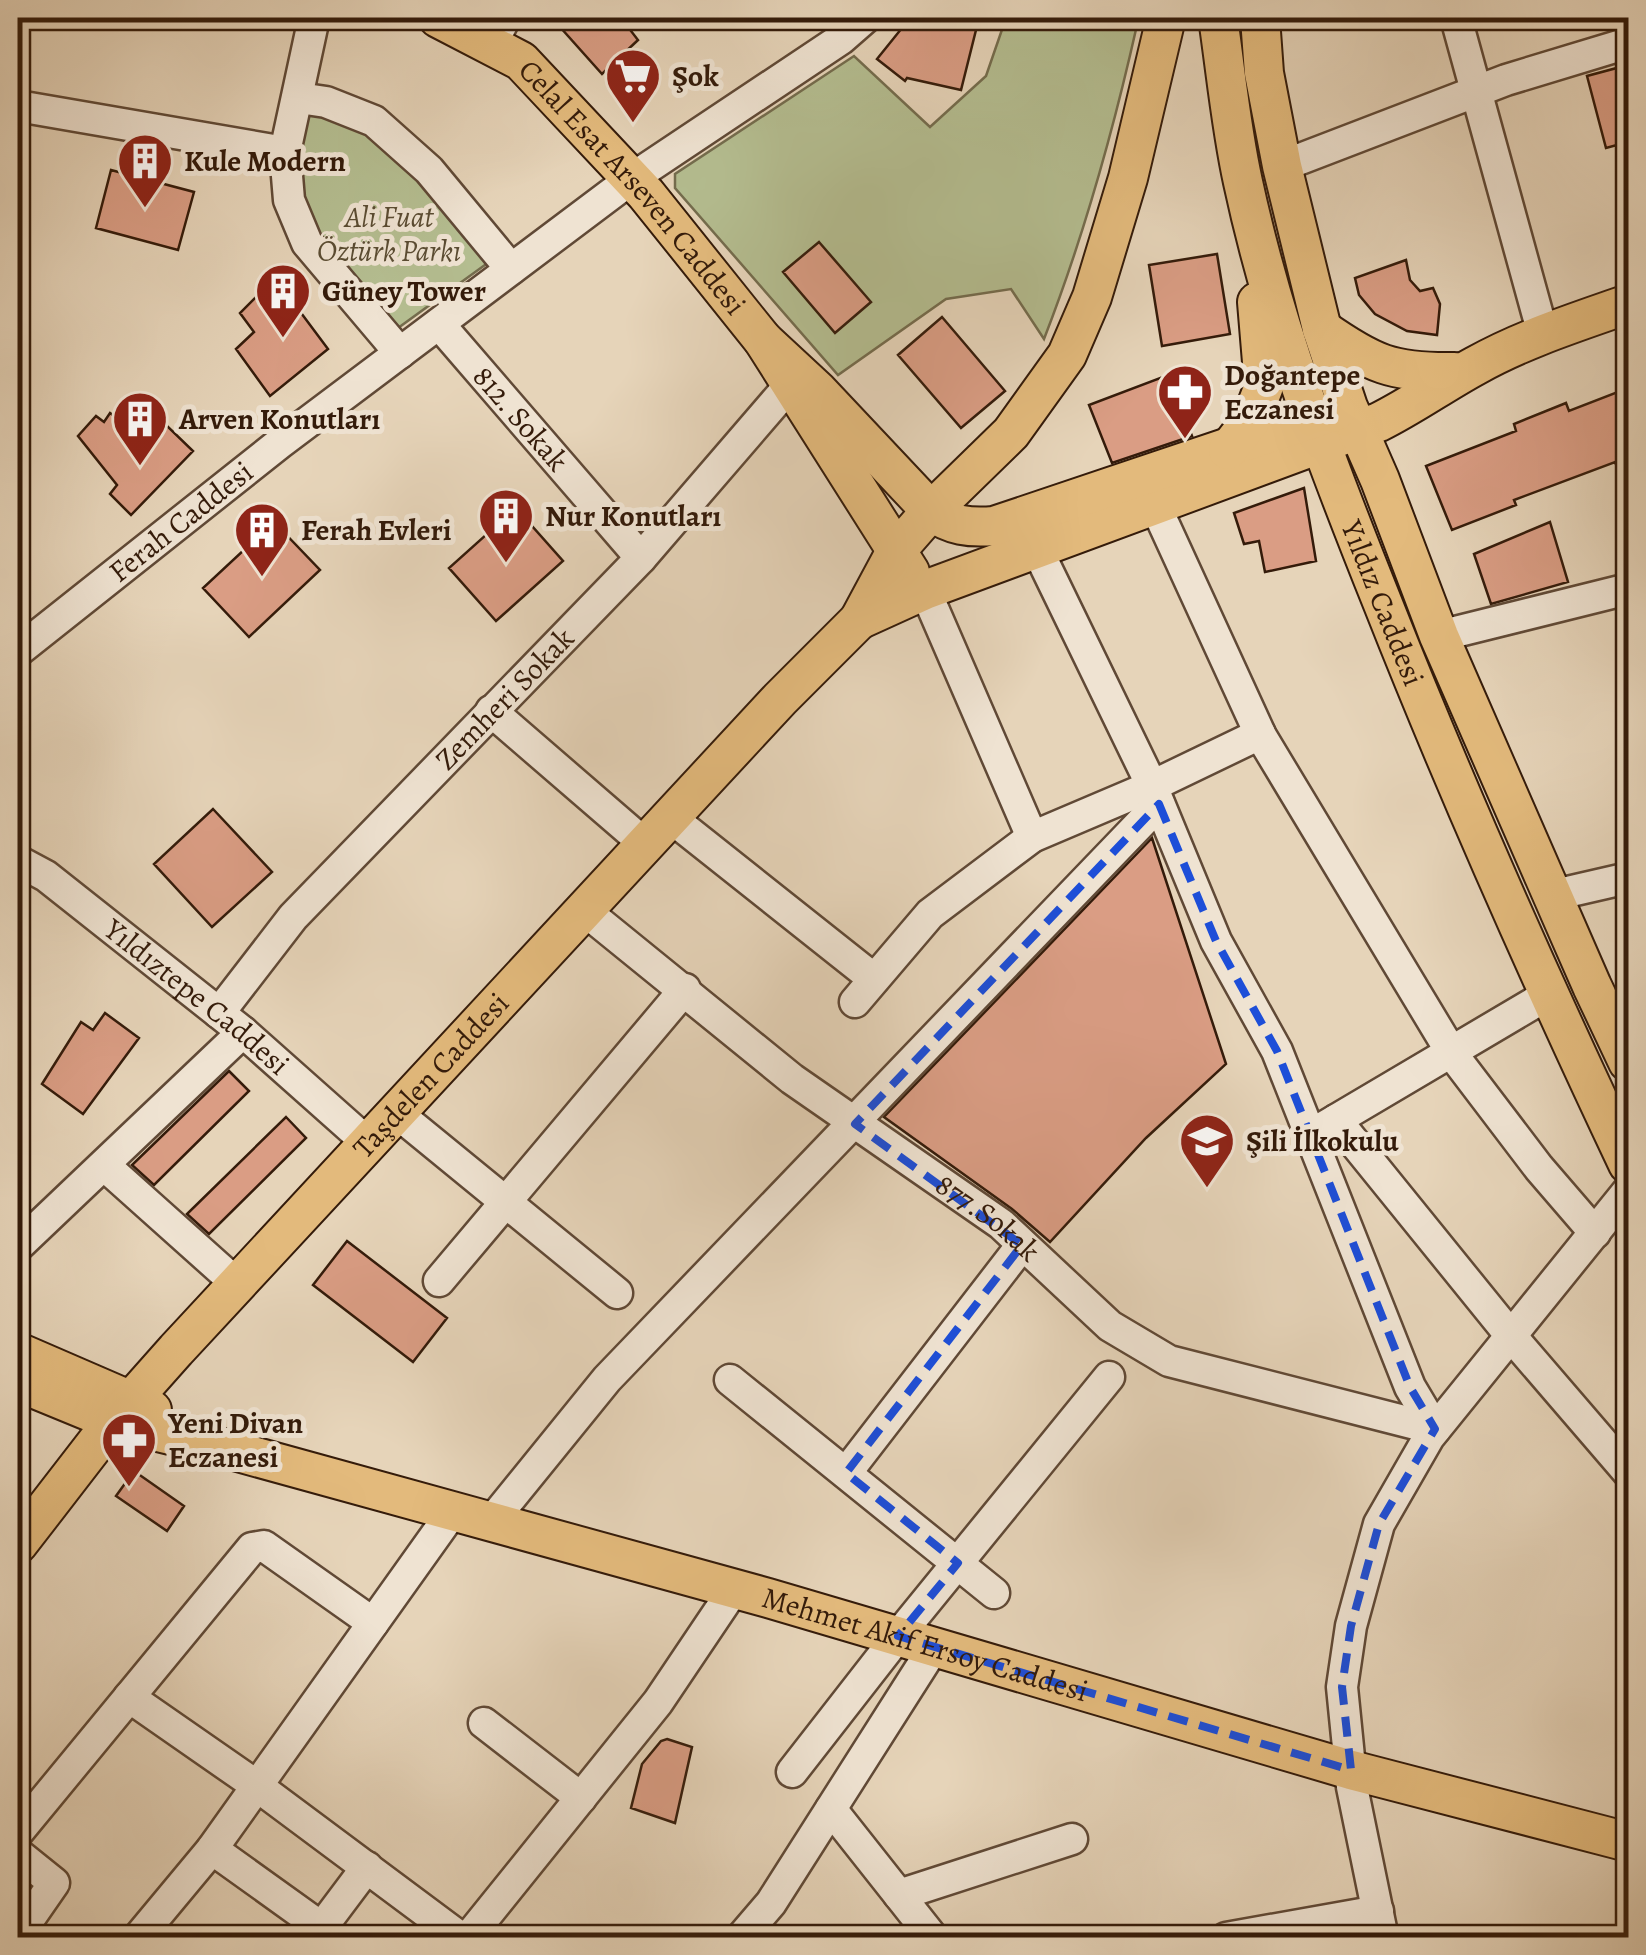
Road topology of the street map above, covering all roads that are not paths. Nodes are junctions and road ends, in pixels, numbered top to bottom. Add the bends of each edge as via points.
1 (314, 18) edge
2 (438, 18) edge
3 (865, 18) edge
4 (1166, 18) edge
5 (1218, 18) edge
6 (1260, 18) edge
7 (1456, 18) edge
8 (834, 28) edge
9 (498, 31) edge
10 (1628, 42) edge
11 (1475, 92) junction
12 (299, 98) junction
13 (18, 106) edge
14 (284, 152) junction
15 (1282, 166) junction
16 (631, 179) junction
17 (1242, 180) junction
18 (511, 270) junction
19 (1628, 304) edge
20 (439, 324) junction
21 (1322, 329) junction
22 (1543, 334) junction
23 (763, 340) junction
24 (400, 353) junction
25 (1464, 369) junction
26 (790, 386) junction
27 (1334, 426) junction
28 (1228, 450) junction
29 (1155, 505) junction
30 (937, 515) junction
31 (1037, 548) junction
32 (896, 551) junction
33 (642, 558) junction
34 (936, 586) junction
35 (1628, 590) edge
36 (859, 620) junction
37 (1440, 636) junction
38 (18, 652) edge
39 (491, 712) junction
40 (1260, 734) junction
41 (1156, 795) junction
42 (657, 830) junction
43 (1032, 837) junction
44 (18, 860) edge
45 (1628, 878) edge
46 (1554, 896) junction
47 (584, 910) junction
48 (685, 989) junction
49 (1549, 994) junction
50 (231, 1023) junction
51 (1450, 1050) junction
52 (1628, 1062) edge
53 (398, 1114) junction
54 (856, 1124) junction
55 (1323, 1128) junction
56 (369, 1144) junction
57 (1628, 1164) edge
58 (104, 1165) junction
59 (1628, 1191) edge
60 (506, 1202) junction
61 (1595, 1233) junction
62 (1022, 1245) junction
63 (18, 1246) edge
64 (440, 1281) dead end
65 (237, 1284) junction
66 (617, 1293) dead end
67 (1511, 1336) junction
68 (18, 1352) edge
69 (1110, 1377) dead end
70 (730, 1380) dead end
71 (18, 1382) edge
72 (123, 1410) junction
73 (1435, 1429) junction
74 (846, 1472) junction
75 (1628, 1472) edge
76 (453, 1511) junction
77 (491, 1522) junction
78 (18, 1544) edge
79 (958, 1563) junction
80 (734, 1589) junction
81 (994, 1593) dead end
82 (374, 1623) junction
83 (898, 1636) junction
84 (934, 1646) junction
85 (129, 1697) junction
86 (484, 1722) dead end
87 (1350, 1770) junction
88 (792, 1772) dead end
89 (257, 1786) junction
90 (581, 1798) junction
91 (831, 1809) junction
92 (18, 1832) edge
93 (1072, 1839) dead end
94 (1628, 1842) edge
95 (212, 1849) junction
96 (18, 1854) edge
97 (367, 1867) junction
98 (899, 1895) junction
99 (1380, 1924) edge
100 (329, 1932) edge
101 (18, 1935) edge
102 (138, 1938) edge
103 (465, 1938) edge
104 (741, 1938) edge
105 (933, 1938) edge
106 (1226, 1938) edge

1 - 12 street
2 - 9 main road, Celal Esat Arseven Caddesi
3 - 8 street, Ferah Caddesi
4 - 30 main road via 1128,178 1068,355
5 - 17 main road, Yıldız Caddesi
6 - 15 main road, Yıldız Caddesi
7 - 11 street
8 - 16 street, Ferah Caddesi
9 - 16 main road, Celal Esat Arseven Caddesi
10 - 11 street
11 - 15 street
11 - 22 street
12 - 14 street
12 - 18 street via 374,120 430,170
13 - 14 street
14 - 24 street via 289,200 307,243
15 - 21 main road, Yıldız Caddesi
16 - 18 street, Ferah Caddesi
16 - 23 main road, Celal Esat Arseven Caddesi
17 - 27 main road, Yıldız Caddesi via 1268,283
17 - 28 main road via 1264,386 1251,420
18 - 20 street, Ferah Caddesi
19 - 22 main road
20 - 24 street, Ferah Caddesi
20 - 33 street, 812. Sokak
21 - 25 main road via 1384,366
21 - 27 main road, Yıldız Caddesi
22 - 25 main road
23 - 26 main road
23 - 30 main road
24 - 38 street, Ferah Caddesi
25 - 27 main road via 1417,404
26 - 32 main road
26 - 33 street, Zemheri Sokak
27 - 28 main road
27 - 29 main road
27 - 37 main road, Yıldız Caddesi via 1380,480
27 - 49 main road, Yıldız Caddesi via 1434,734
28 - 30 main road via 994,526 974,528
29 - 31 main road
29 - 40 street
30 - 32 main road
30 - 34 main road via 955,539 958,558
31 - 34 main road
31 - 41 street
32 - 34 main road
32 - 36 main road
33 - 39 street, Zemheri Sokak
34 - 36 main road
34 - 43 street
35 - 37 street
36 - 42 main road, Taşdelen Caddesi
37 - 46 main road, Yıldız Caddesi
39 - 42 street
39 - 50 street, Zemheri Sokak via 293,917
40 - 41 street
40 - 51 street
41 - 43 street
41 - 54 street
41 - 55 street via 1216,940
42 - 43 street via 865,990 930,914
42 - 47 main road, Taşdelen Caddesi
44 - 50 street, Yıldıztepe Caddesi
45 - 46 street
46 - 52 main road, Yıldız Caddesi
47 - 48 street, 877.Sokak
47 - 53 main road, Taşdelen Caddesi
48 - 54 street, 877.Sokak
48 - 60 street
49 - 51 street
49 - 57 main road, Yıldız Caddesi
50 - 56 street, Yıldıztepe Caddesi
50 - 58 street, Zemheri Sokak
51 - 55 street
51 - 61 street
53 - 56 main road, Taşdelen Caddesi
53 - 60 street
54 - 62 street, 877.Sokak
54 - 77 street via 606,1379
55 - 67 street
55 - 73 street via 1410,1387
56 - 65 main road, Taşdelen Caddesi
58 - 63 street, Zemheri Sokak
58 - 65 street
59 - 61 street
60 - 64 street
60 - 66 street
61 - 67 street
62 - 73 street, 877.Sokak via 1110,1326 1168,1361
62 - 74 street
65 - 72 main road, Taşdelen Caddesi
67 - 73 street
67 - 75 street
68 - 72 main road, Mehmet Akif Ersoy Caddesi
69 - 79 street
70 - 74 street
71 - 72 main road, Mehmet Akif Ersoy Caddesi
72 - 76 main road, Mehmet Akif Ersoy Caddesi via 220,1447
72 - 78 main road, Taşdelen Caddesi
73 - 87 street via 1379,1524 1351,1626 1342,1687
74 - 79 street
76 - 77 main road, Mehmet Akif Ersoy Caddesi
76 - 82 street
77 - 80 main road, Mehmet Akif Ersoy Caddesi
79 - 81 street
79 - 83 street
80 - 83 main road, Mehmet Akif Ersoy Caddesi
80 - 90 street via 658,1702
82 - 85 street via 258,1545
82 - 89 street
83 - 84 main road, Mehmet Akif Ersoy Caddesi
83 - 88 street
84 - 87 main road, Mehmet Akif Ersoy Caddesi
84 - 91 street
85 - 89 street
85 - 92 street
86 - 90 street
87 - 94 main road, Mehmet Akif Ersoy Caddesi
87 - 99 street
89 - 95 street
89 - 97 street
90 - 103 street
91 - 98 street
91 - 104 street
93 - 98 street
95 - 100 street
95 - 102 street
96 - 101 street via 54,1882
97 - 100 street
97 - 103 street
98 - 105 street
99 - 106 street

